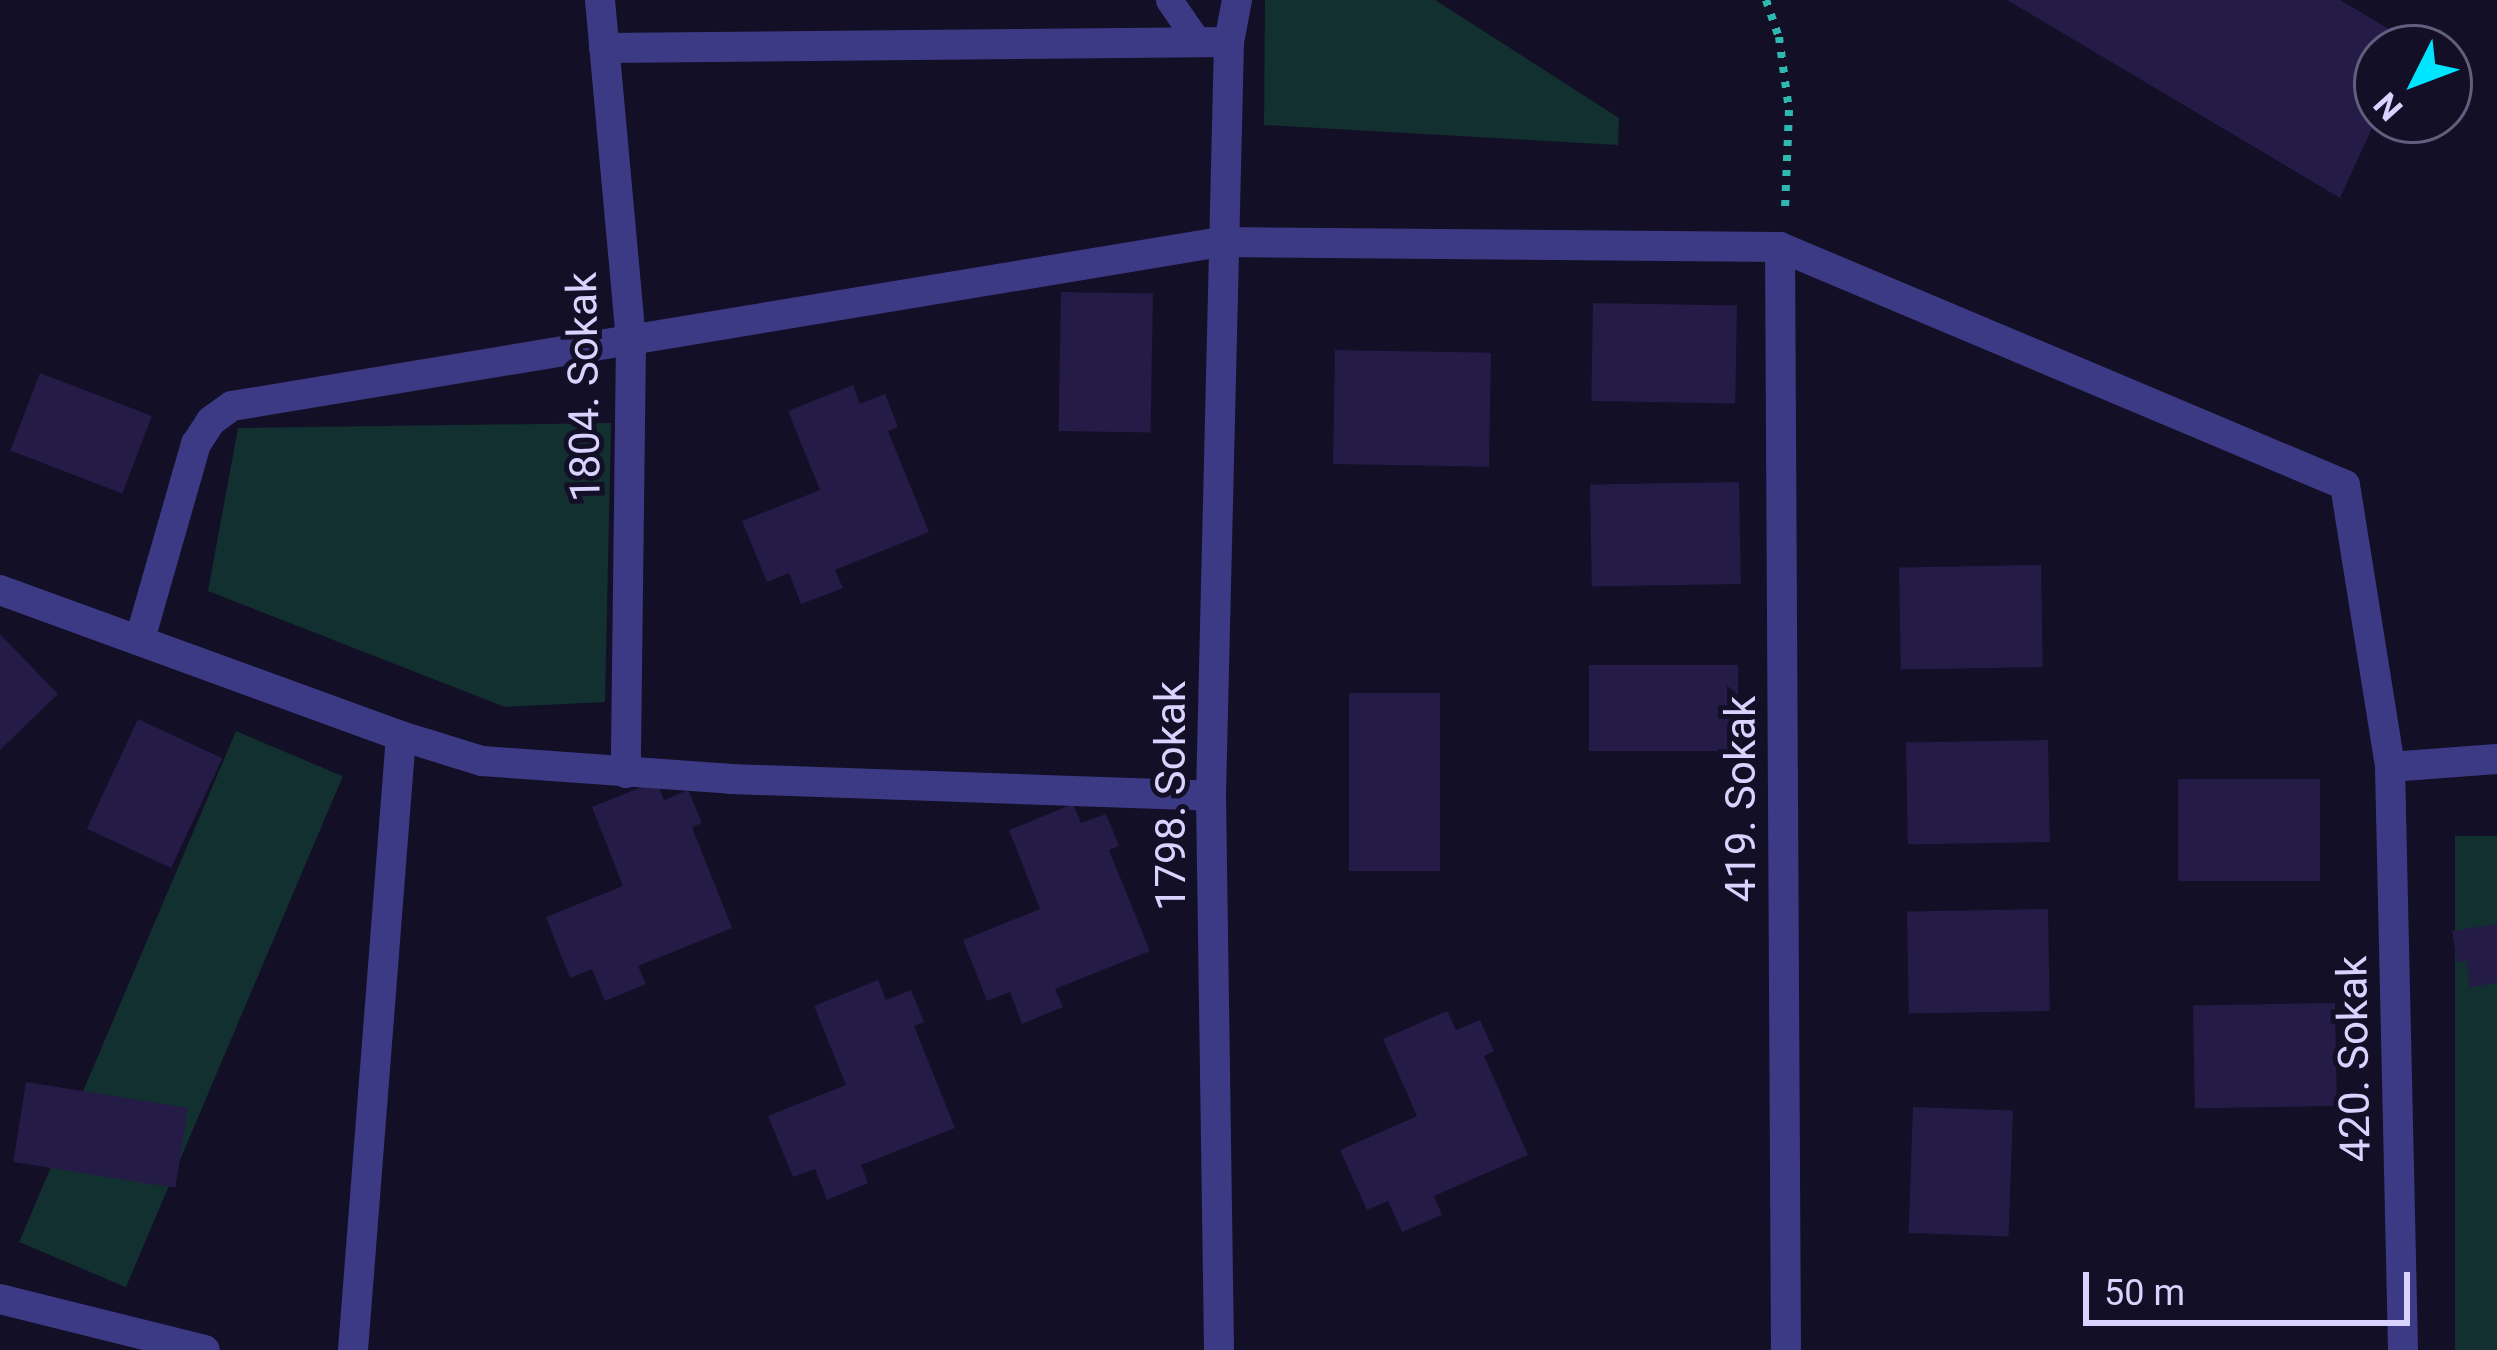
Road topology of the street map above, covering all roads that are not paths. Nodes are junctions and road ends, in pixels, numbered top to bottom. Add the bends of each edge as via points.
1 (600, 0) edge
2 (1169, 0) edge
3 (1237, 0) edge
4 (1213, 42) junction
5 (604, 48) junction
6 (1220, 242) junction
7 (1780, 247) junction
8 (631, 342) junction
9 (0, 590) edge
10 (140, 639) junction
11 (401, 736) junction
12 (2497, 758) edge
13 (2390, 767) junction
14 (626, 773) junction
15 (1211, 796) junction
16 (0, 1299) edge
17 (205, 1350) edge
18 (353, 1350) edge
19 (1220, 1350) edge
20 (1786, 1350) edge
21 (2403, 1350) edge

1 - 5 street, 1804. Sokak
2 - 4 lane
3 - 4 street, 1798. Sokak
4 - 5 street
4 - 6 street, 1798. Sokak
5 - 8 street, 1804. Sokak
6 - 7 street
6 - 8 street
6 - 15 street, 1798. Sokak
7 - 13 street, 420. Sokak via 2345,485
7 - 20 street, 419. Sokak
8 - 10 street via 232,406 196,444
8 - 14 street, 1804. Sokak
9 - 10 street
10 - 11 street
11 - 14 street via 482,760
11 - 18 street
12 - 13 street
13 - 21 street, 420. Sokak
14 - 15 street
15 - 19 street, 1798. Sokak
16 - 17 street

